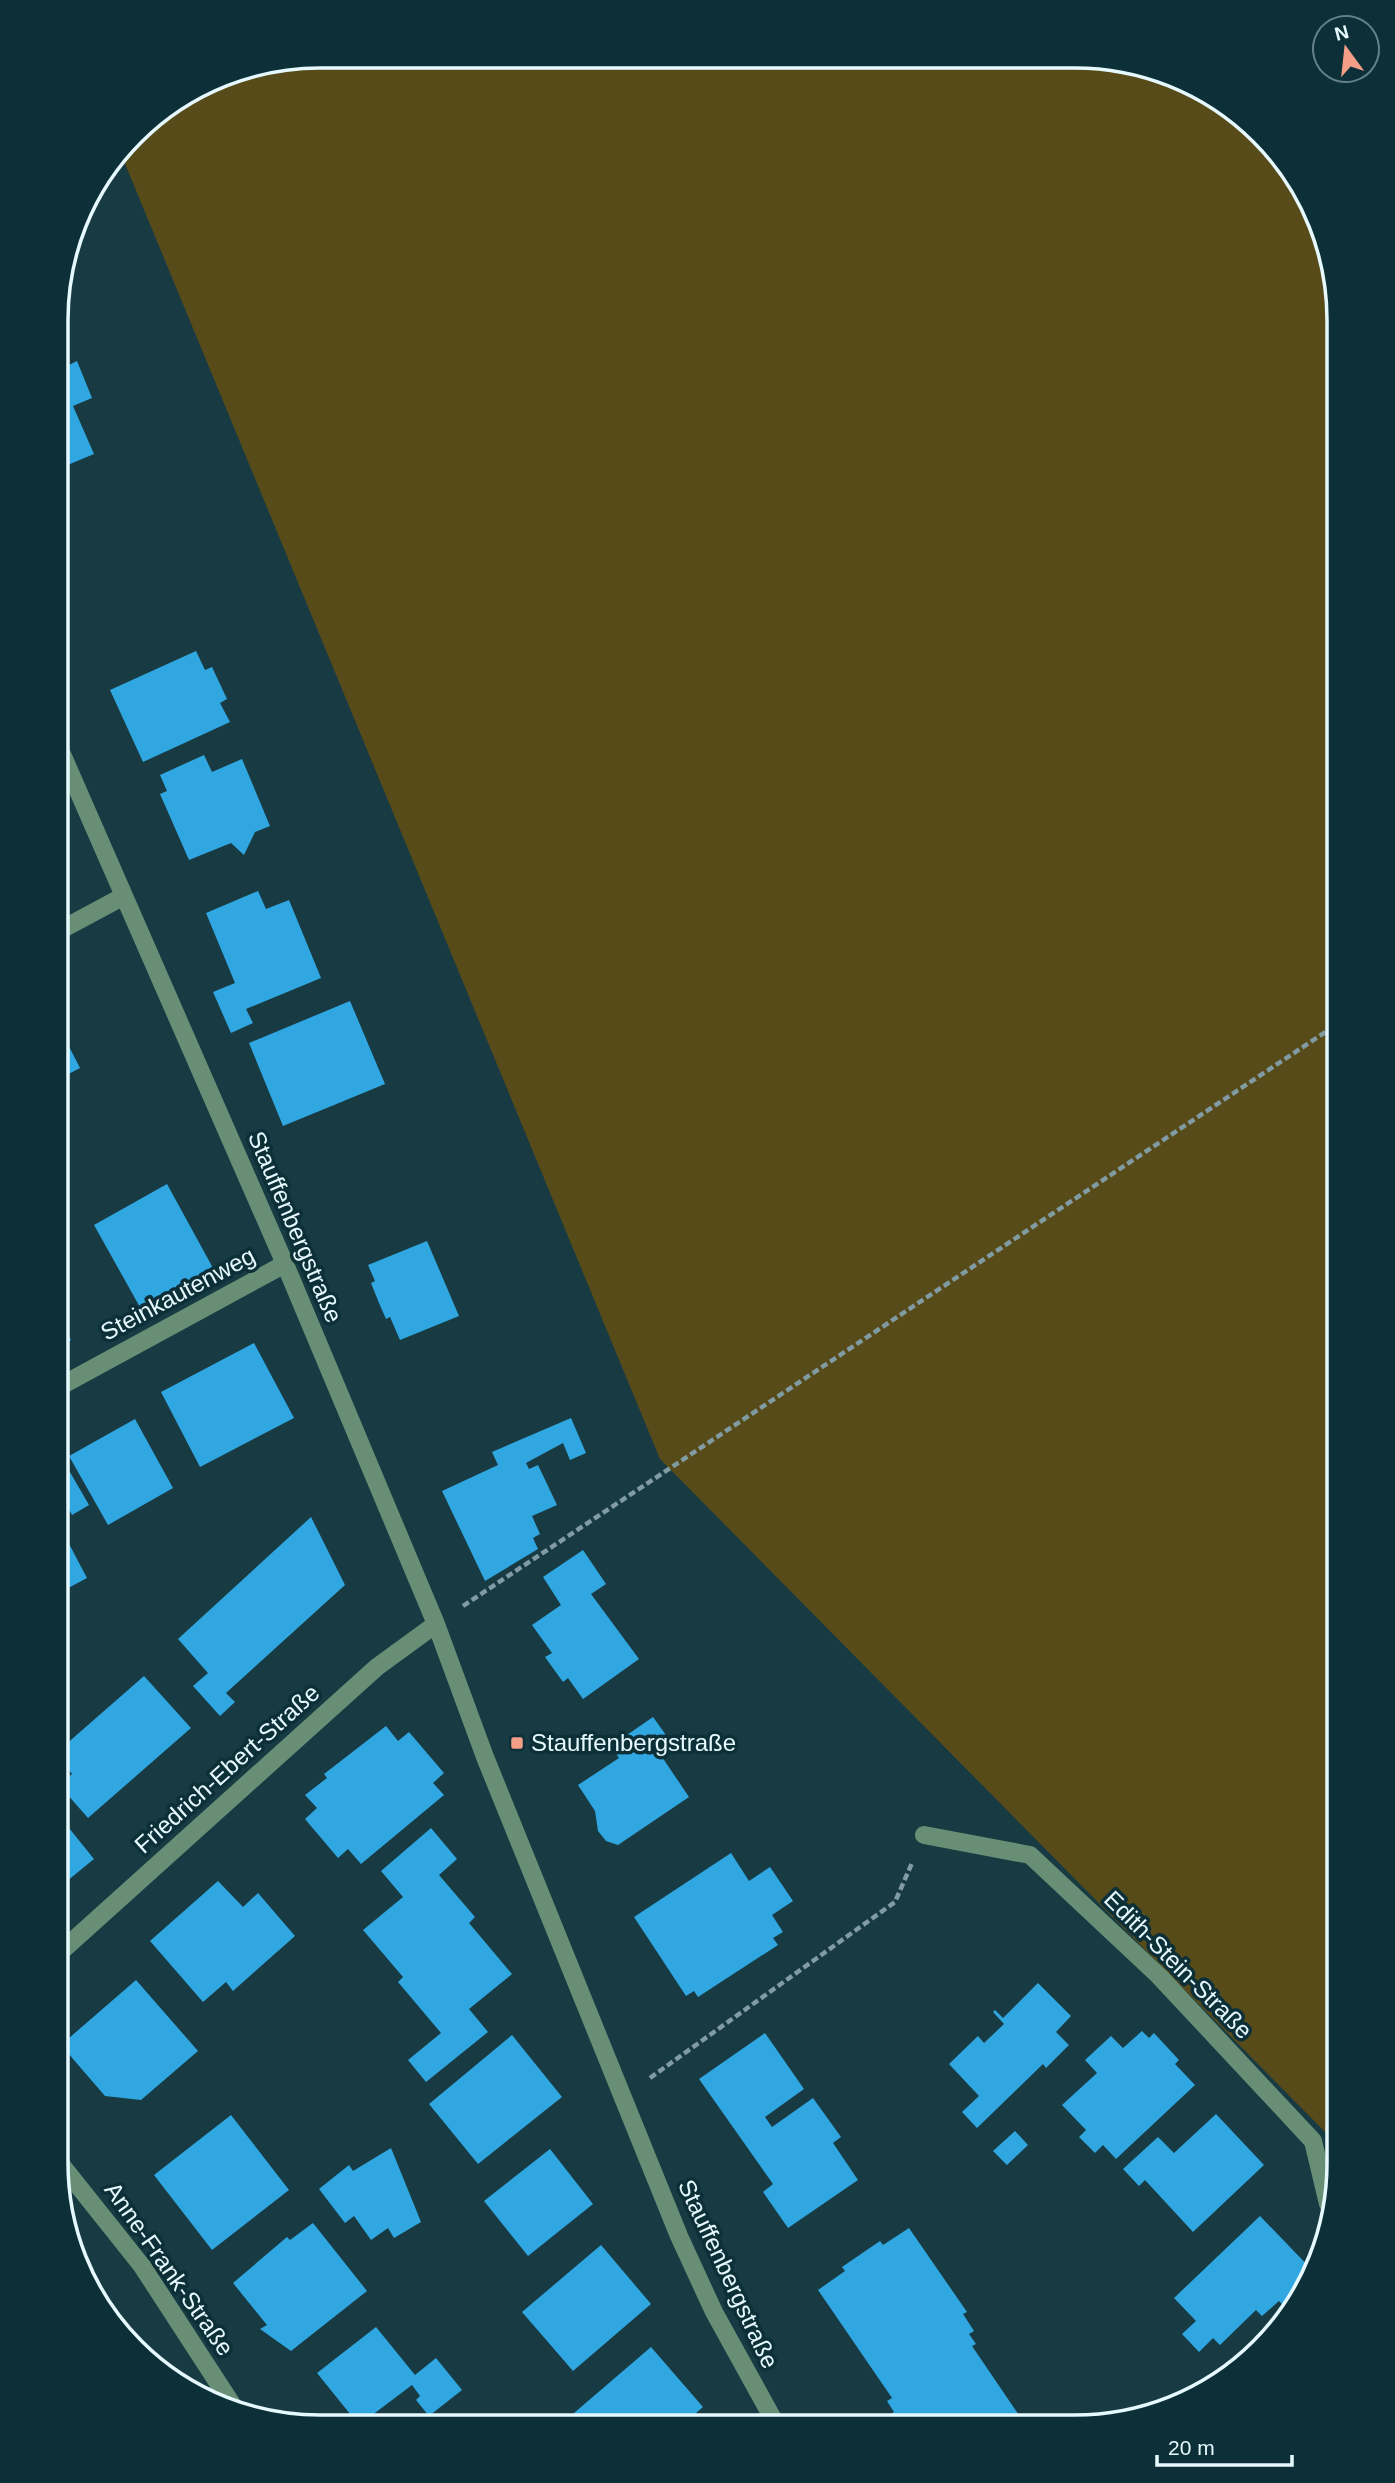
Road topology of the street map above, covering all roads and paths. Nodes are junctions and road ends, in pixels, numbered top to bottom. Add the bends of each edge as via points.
1 (68, 768) edge
2 (124, 896) junction
3 (68, 926) edge
4 (1327, 1031) edge
5 (285, 1264) junction
6 (68, 1382) edge
7 (436, 1624) junction
8 (924, 1835) joint
9 (68, 1945) edge
10 (623, 2097) junction
11 (69, 2174) edge
12 (1325, 2192) edge
13 (227, 2397) edge
14 (771, 2415) edge

1 - 2 street, Stauffenbergstraße
2 - 3 street
2 - 5 street, Stauffenbergstraße
4 - 7 path
5 - 6 street, Steinkautenweg
5 - 7 street, Stauffenbergstraße
7 - 9 street, Friedrich-Ebert-Straße via 377,1667
7 - 10 street, Stauffenbergstraße
8 - 10 path via 895,1902
8 - 12 street, Edith-Stein-Straße via 1030,1855 1159,1976 1313,2141
10 - 14 street, Stauffenbergstraße via 714,2312
11 - 13 street, Anne-Frank-Straße via 142,2266

